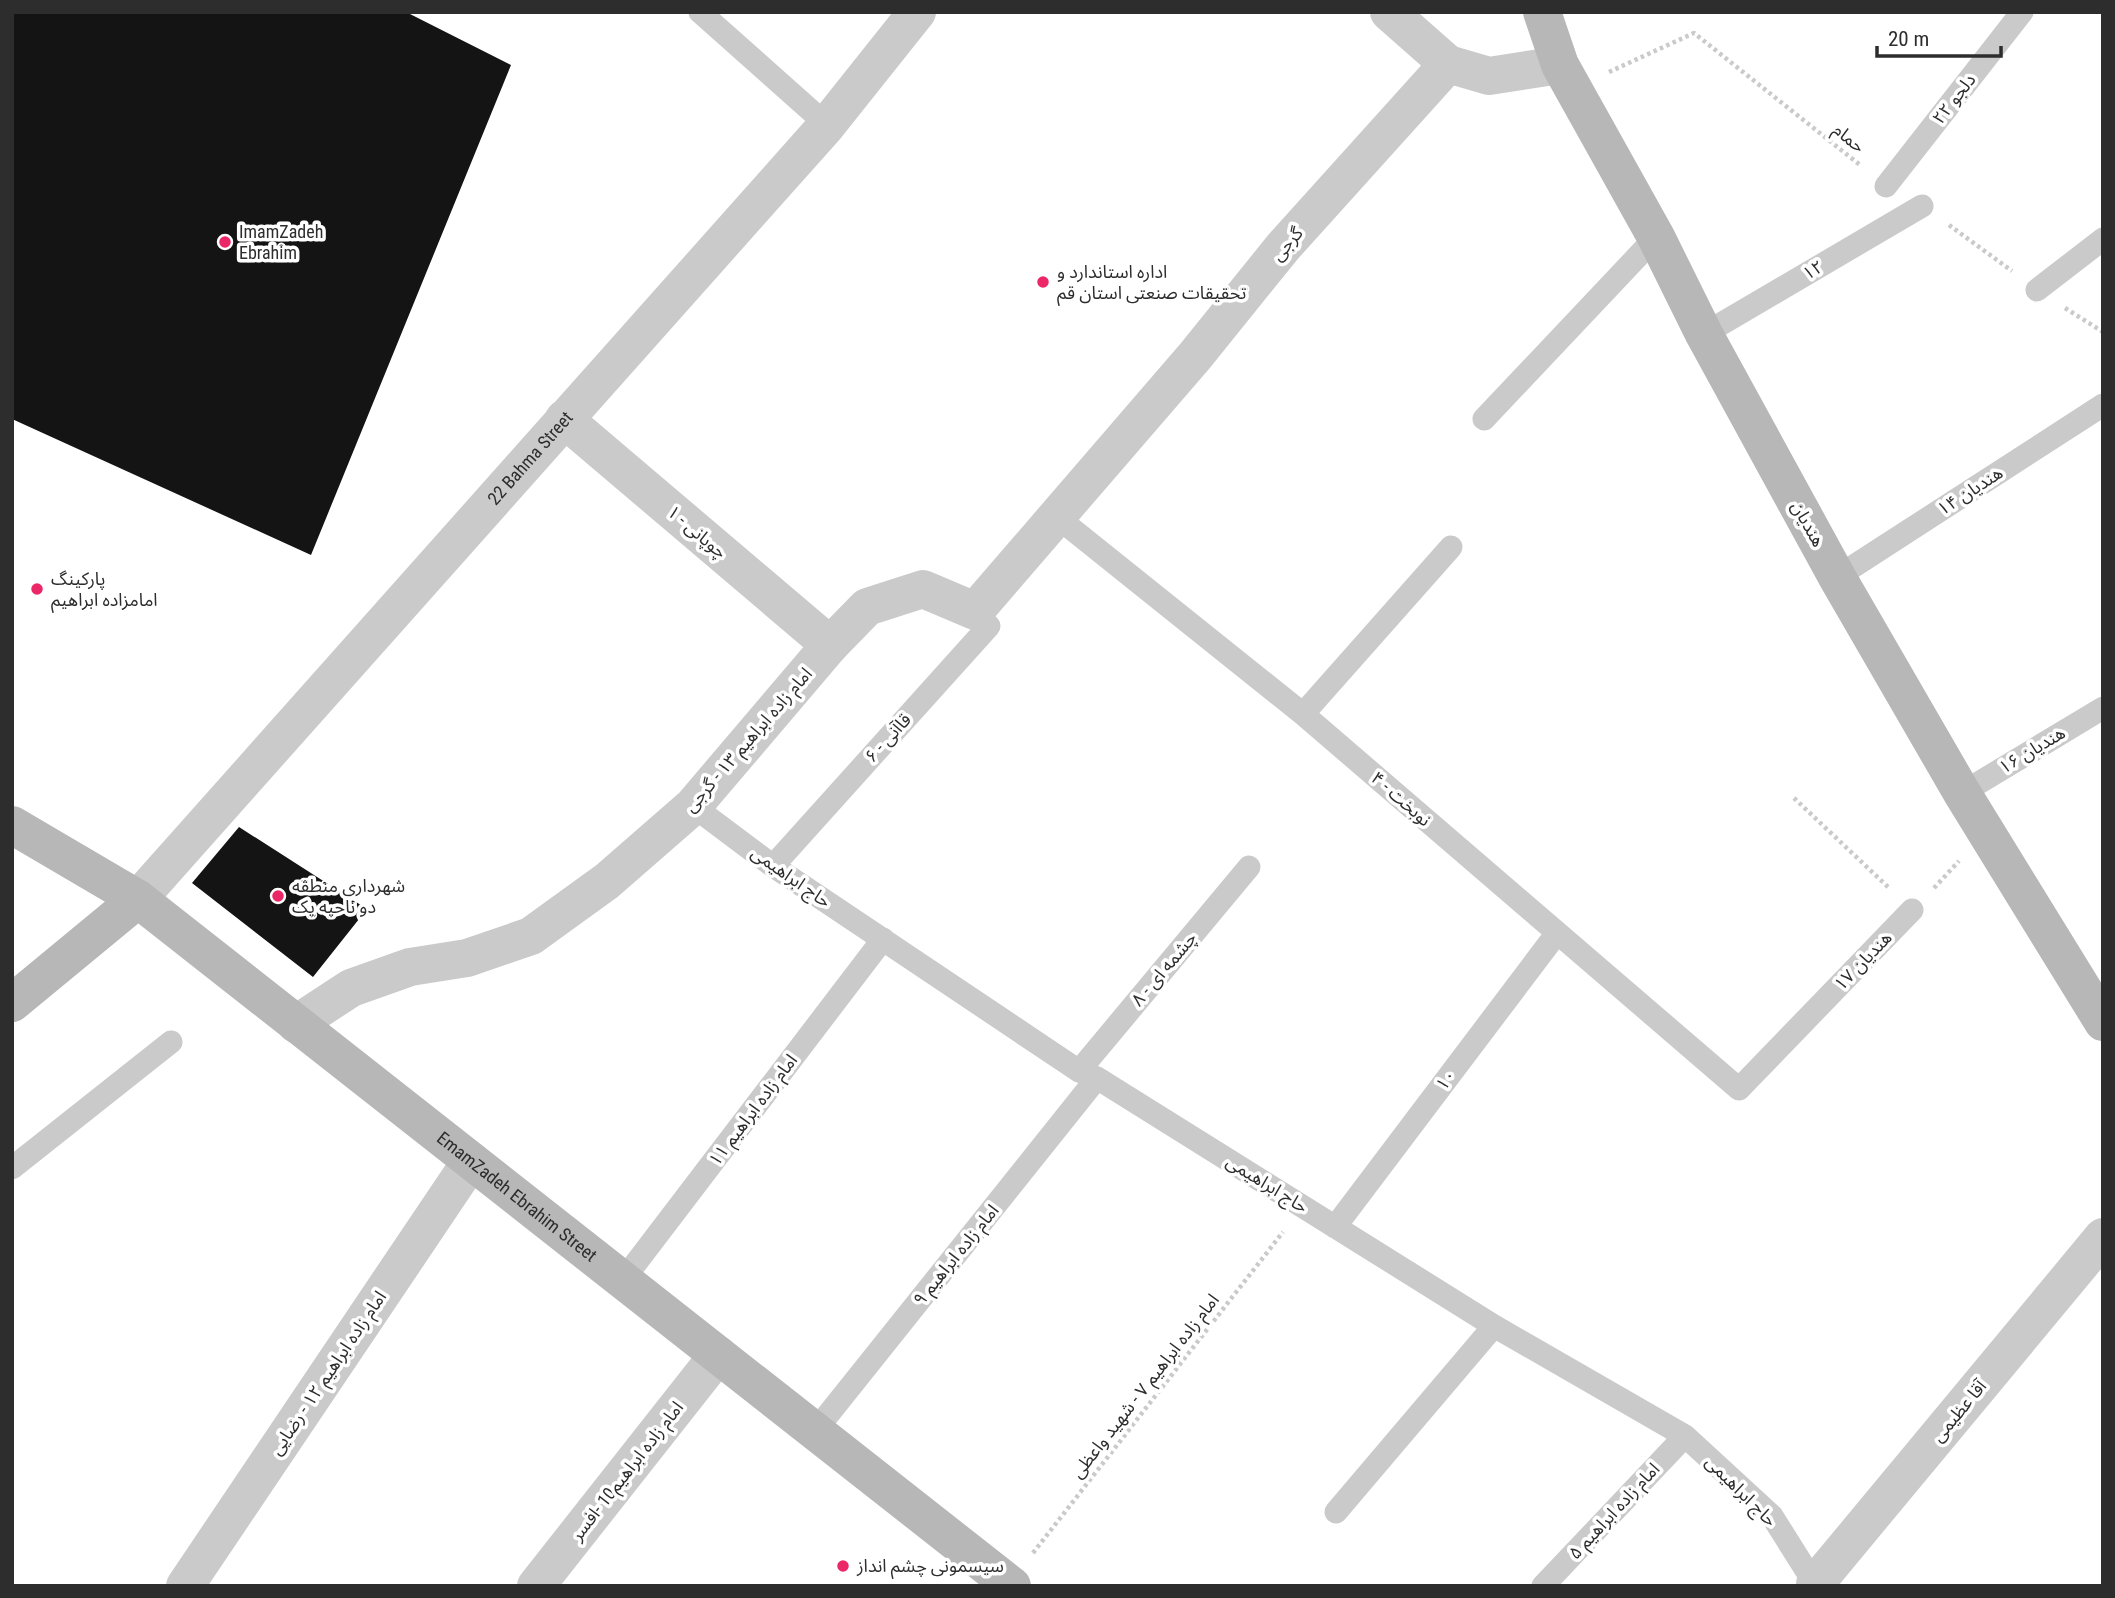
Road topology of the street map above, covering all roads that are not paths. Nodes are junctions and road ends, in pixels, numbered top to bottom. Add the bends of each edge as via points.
1 (700, 12) edge
2 (917, 12) edge
3 (1389, 12) edge
4 (1542, 12) edge
5 (2022, 12) edge
6 (1448, 64) junction
7 (1566, 77) junction
8 (827, 125) junction
9 (1886, 186) road end
10 (1922, 206) road end
11 (1656, 237) junction
12 (2103, 239) edge
13 (2037, 290) road end
14 (1704, 334) junction
15 (2103, 405) edge
16 (564, 419) junction
17 (1484, 419) dead end
18 (1057, 517) junction
19 (1451, 547) dead end
20 (1837, 577) junction
21 (975, 611) junction
22 (830, 645) junction
23 (2103, 708) edge
24 (1303, 715) junction
25 (1962, 793) junction
26 (693, 806) junction
27 (12, 825) edge
28 (773, 866) junction
29 (1249, 867) dead end
30 (138, 899) junction
31 (1912, 910) road end
32 (1557, 933) junction
33 (883, 939) junction
34 (12, 1003) edge
35 (2100, 1009) edge
36 (296, 1024) junction
37 (171, 1042) dead end
38 (1088, 1074) junction
39 (1739, 1089) joint
40 (471, 1161) junction
41 (12, 1168) edge
42 (1335, 1227) junction
43 (2103, 1237) edge
44 (623, 1280) junction
45 (1494, 1326) junction
46 (718, 1355) junction
47 (815, 1432) junction
48 (1685, 1436) junction
49 (1336, 1512) dead end
50 (1010, 1585) edge
51 (1815, 1585) edge
52 (185, 1586) edge
53 (536, 1586) edge
54 (1543, 1586) edge

1 - 8 lane
2 - 8 street, 22 Bahma Street
3 - 6 street
4 - 7 street, هندیان
5 - 9 lane, دلجو ۲۲
6 - 7 street via 1489,76
6 - 18 street, گرجی via 1283,247
7 - 11 street, هندیان
8 - 16 street, 22 Bahma Street
10 - 14 lane, ۱۲
11 - 14 street, هندیان
11 - 17 lane
12 - 13 lane
14 - 20 street, هندیان
15 - 20 lane, هندیان ۱۴
16 - 22 street, ۱ - چوپانی
16 - 30 street, 22 Bahma Street
18 - 21 street, گرجی
18 - 24 lane, ۴ - نوبخت
19 - 24 lane
20 - 25 street, هندیان
21 - 22 street, امام زاده ابراهیم ۱۳ - گرجی via 923,589 867,607
21 - 28 lane, ۶ - قاآنی via 989,626
22 - 26 street, امام زاده ابراهیم ۱۳ - گرجی
23 - 25 lane, هندیان ۱۶
24 - 32 lane, ۴ - نوبخت
25 - 35 street, هندیان
26 - 28 lane, حاج ابراهیمی
26 - 36 street, امام زاده ابراهیم ۱۳ - گرجی via 607,881 531,936 467,958 410,967 351,988
27 - 30 street, EmamZadeh Ebrahim Street
28 - 33 lane, حاج ابراهیمی
29 - 38 lane, ۸ - چشمه ای
30 - 34 street
30 - 36 street, EmamZadeh Ebrahim Street
31 - 39 lane, هندیان ۱۷
32 - 39 lane, ۴ - نوبخت
32 - 42 lane, ۱۰
33 - 38 lane, حاج ابراهیمی
33 - 44 lane, امام زاده ابراهیم ۱۱
36 - 40 street, EmamZadeh Ebrahim Street
37 - 41 lane
38 - 42 lane, حاج ابراهیمی
38 - 47 lane, امام زاده ابراهيم ۹
40 - 44 street, EmamZadeh Ebrahim Street
40 - 52 street, امام زاده ابراهیم ۱۲ - رضایی
42 - 45 lane, حاج ابراهیمی
43 - 51 street, آقا عظیمی
44 - 46 street, EmamZadeh Ebrahim Street
45 - 48 lane, حاج ابراهیمی
45 - 49 lane
46 - 47 street, EmamZadeh Ebrahim Street
46 - 53 street, امام زاده ابراهیم10 -افسر
47 - 50 street, EmamZadeh Ebrahim Street
48 - 51 lane, حاج ابراهیمی via 1772,1516
48 - 54 lane, امام زاده ابراهیم ۵

